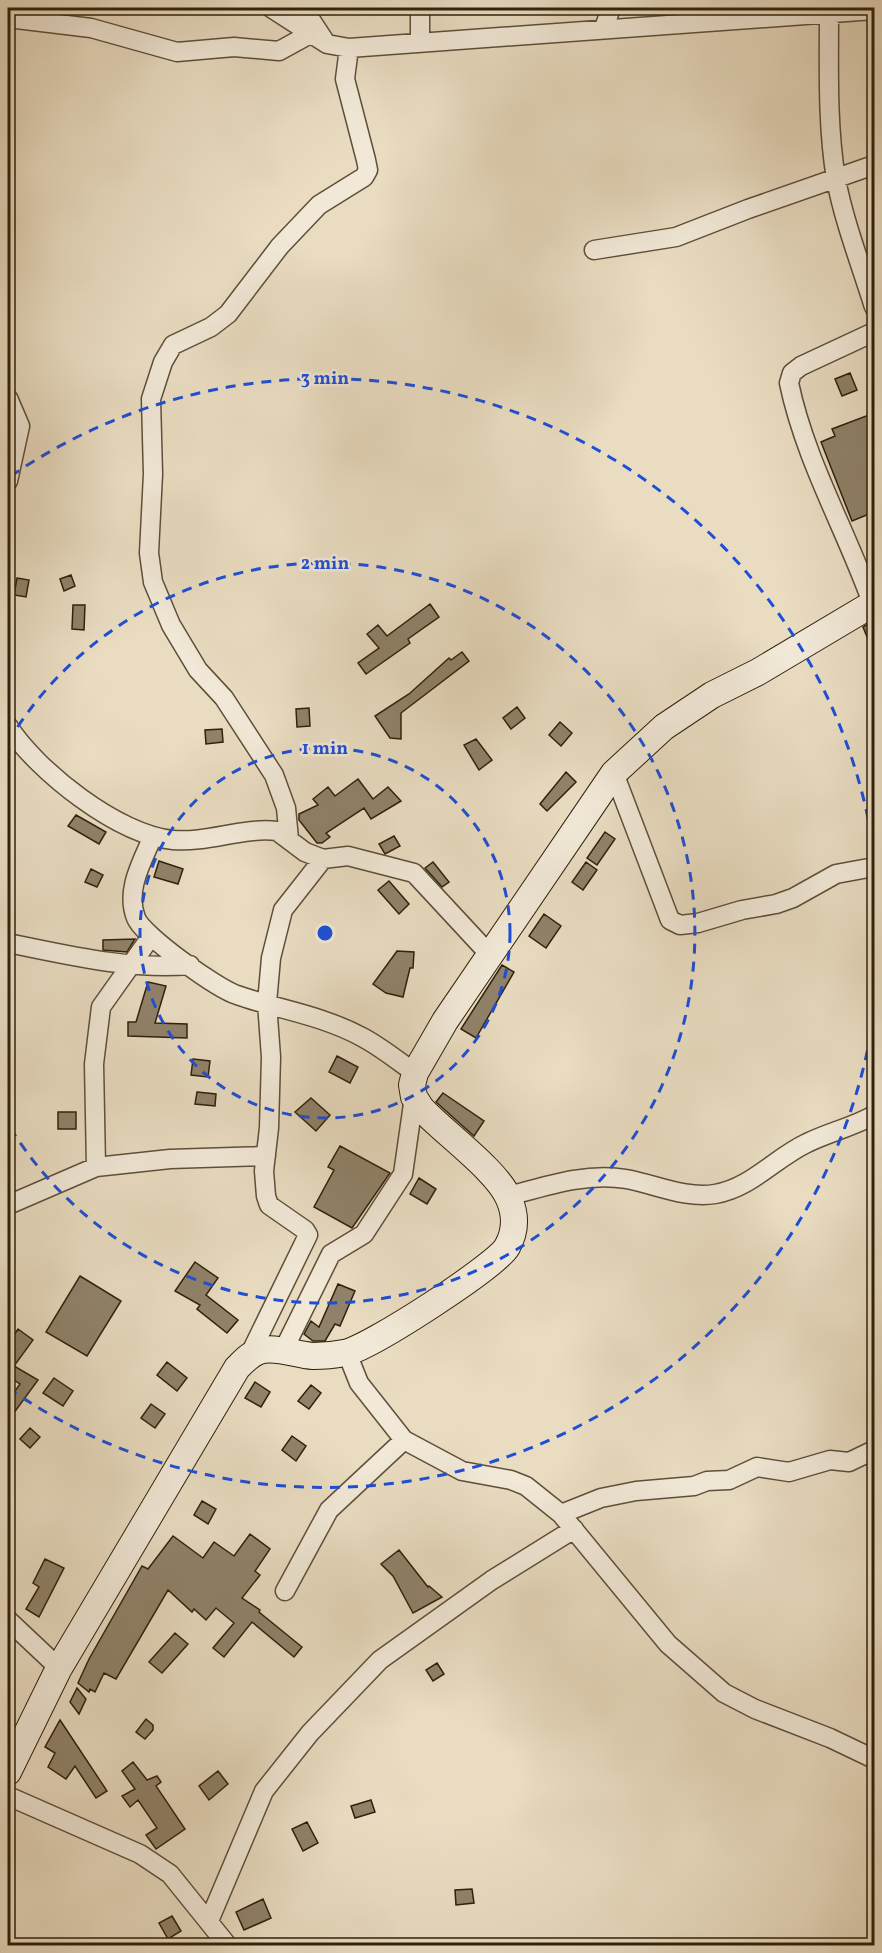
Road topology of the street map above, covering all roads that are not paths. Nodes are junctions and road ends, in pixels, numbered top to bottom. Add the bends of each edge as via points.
1 (271, 8) edge
2 (303, 8) edge
3 (420, 8) edge
4 (611, 8) edge
5 (874, 10) edge
6 (829, 13) junction
7 (8, 18) edge
8 (604, 28) junction
9 (310, 34) junction
10 (420, 43) junction
11 (327, 44) junction
12 (349, 48) junction
13 (874, 165) edge
14 (836, 178) junction
15 (594, 249) dead end
16 (874, 307) edge
17 (874, 332) edge
18 (8, 398) edge
19 (8, 481) edge
20 (873, 603) edge
21 (8, 726) edge
22 (609, 779) junction
23 (153, 836) junction
24 (289, 839) junction
25 (323, 859) junction
26 (874, 867) edge
27 (150, 938) junction
28 (8, 943) edge
29 (492, 956) junction
30 (129, 965) junction
31 (190, 965) junction
32 (267, 1003) junction
33 (414, 1085) junction
34 (874, 1115) edge
35 (266, 1156) junction
36 (96, 1167) junction
37 (509, 1196) junction
38 (8, 1205) edge
39 (306, 1240) junction
40 (331, 1254) junction
41 (283, 1351) junction
42 (347, 1353) junction
43 (249, 1356) junction
44 (404, 1440) junction
45 (874, 1450) edge
46 (561, 1514) junction
47 (574, 1529) junction
48 (285, 1591) dead end
49 (8, 1620) edge
50 (59, 1668) junction
51 (874, 1759) edge
52 (8, 1772) edge
53 (8, 1796) edge
54 (209, 1921) junction
55 (228, 1946) edge

1 - 9 street
2 - 11 street
3 - 10 street
4 - 8 street
5 - 6 street
6 - 8 street
6 - 14 street via 830,118
7 - 9 street via 91,28 177,52 234,47 279,51
8 - 10 street
9 - 11 street
10 - 12 street
11 - 12 street
12 - 24 street via 345,79 368,170 364,177 319,205 280,246 228,314 173,345 151,399 149,553 153,582 171,625 198,670 224,698 274,775 286,808
13 - 14 street
14 - 15 street via 676,237
14 - 16 street
17 - 20 street via 801,366 792,373 789,383 813,459
18 - 19 street via 20,426
20 - 22 main road via 712,695 664,727
21 - 23 street via 20,745 92,806
22 - 26 street via 670,920 680,925 776,904 836,874
22 - 29 main road
23 - 24 street via 199,840 268,830
23 - 27 street via 133,885 132,899 135,917
24 - 25 street via 305,852
25 - 29 street via 348,856 414,873
25 - 32 street via 283,910
27 - 30 street
27 - 31 street
28 - 30 street
29 - 33 main road via 445,1021
30 - 31 street
30 - 36 street via 101,1007 94,1064
31 - 32 street via 234,994
32 - 33 street via 307,1013 363,1037
32 - 35 street via 271,1092
33 - 37 main road via 435,1123
33 - 40 street via 404,1174 364,1234
34 - 37 street via 853,1127 806,1143 743,1185 717,1194 700,1195 624,1178 601,1178 567,1181
35 - 36 street via 170,1159
35 - 39 street via 269,1204 305,1230
36 - 38 street
37 - 42 main road via 514,1232 506,1249 458,1287
39 - 40 street
39 - 43 street
40 - 41 street
41 - 42 main road via 313,1356
41 - 43 main road via 263,1350
42 - 44 street via 359,1383
43 - 50 main road via 237,1368
44 - 46 street via 462,1471 511,1479 526,1486
44 - 48 street via 328,1510
45 - 46 street via 849,1462 830,1460 789,1472 757,1467 729,1480 613,1495
46 - 47 street
47 - 51 street via 668,1644 724,1693
47 - 54 street via 492,1580 380,1660 310,1734 264,1791
49 - 50 street
50 - 52 main road
53 - 54 street via 140,1854 170,1874
54 - 55 street

